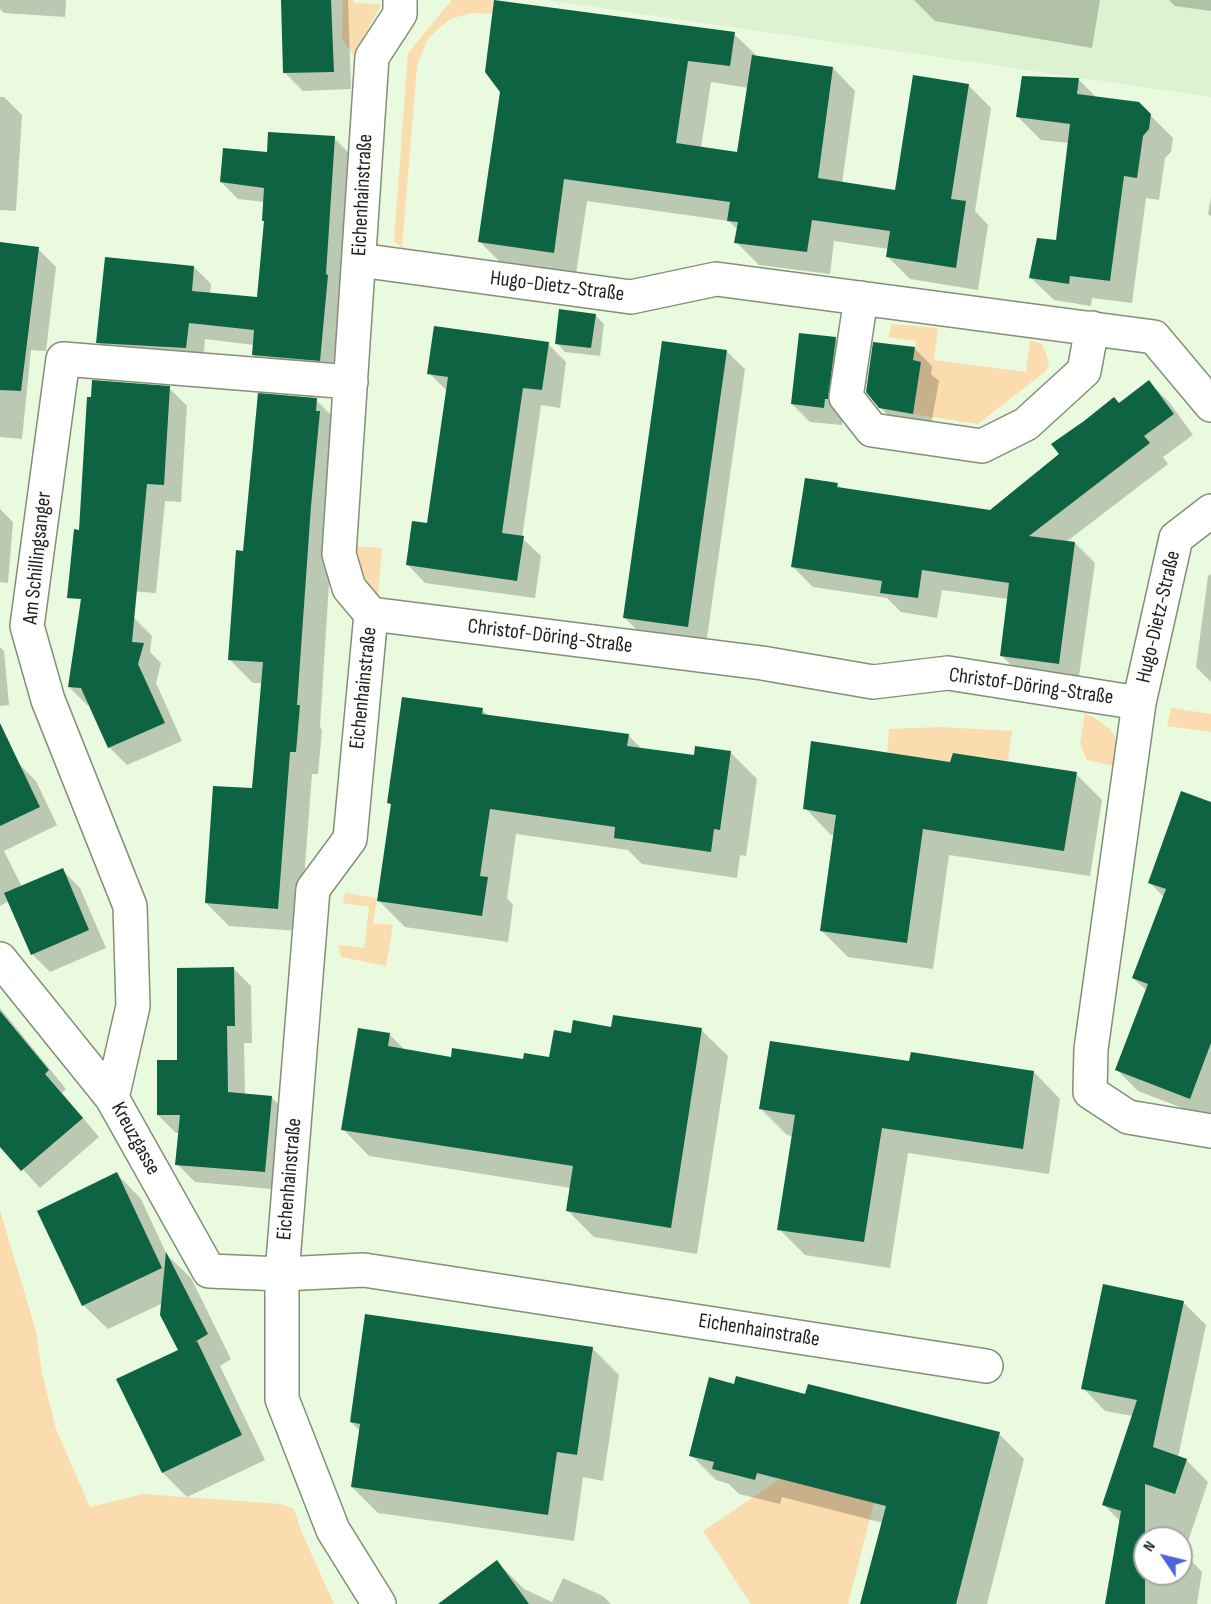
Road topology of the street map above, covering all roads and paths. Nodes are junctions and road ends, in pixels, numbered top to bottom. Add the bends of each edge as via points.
1 (400, 0) edge
2 (359, 260) junction
3 (861, 298) junction
4 (1092, 328) junction
5 (351, 382) junction
6 (1211, 405) edge
7 (1211, 511) edge
8 (371, 614) junction
9 (1139, 703) junction
10 (0, 959) edge
11 (112, 1098) junction
12 (1211, 1131) edge
13 (282, 1274) junction
14 (986, 1366) dead end
15 (379, 1604) edge

1 - 2 street, Eichenhainstraße via 400,14 372,57
2 - 3 street, Hugo-Dietz-Straße via 631,297 716,279
2 - 5 street, Eichenhainstraße
3 - 4 street, Hugo-Dietz-Straße
3 - 4 street via 846,397 872,430 982,447 1026,424 1084,371
4 - 6 street, Hugo-Dietz-Straße via 1154,337
5 - 8 street, Eichenhainstraße via 339,554 349,588
5 - 11 street, Am Schillingsanger via 63,359 27,626 48,700 130,906 134,1006
7 - 9 street, Hugo-Dietz-Straße via 1176,538
8 - 9 street, Christof-Döring-Straße via 762,663 873,682 948,673
8 - 13 street, Eichenhainstraße via 350,839 313,889
9 - 12 street, Christof-Döring-Straße via 1091,1049 1090,1092 1128,1117
10 - 11 street, Kreuzgasse
11 - 13 street, Kreuzgasse via 209,1271
13 - 14 street, Eichenhainstraße via 364,1270
13 - 15 street, Eichenhainstraße via 282,1399 333,1530

